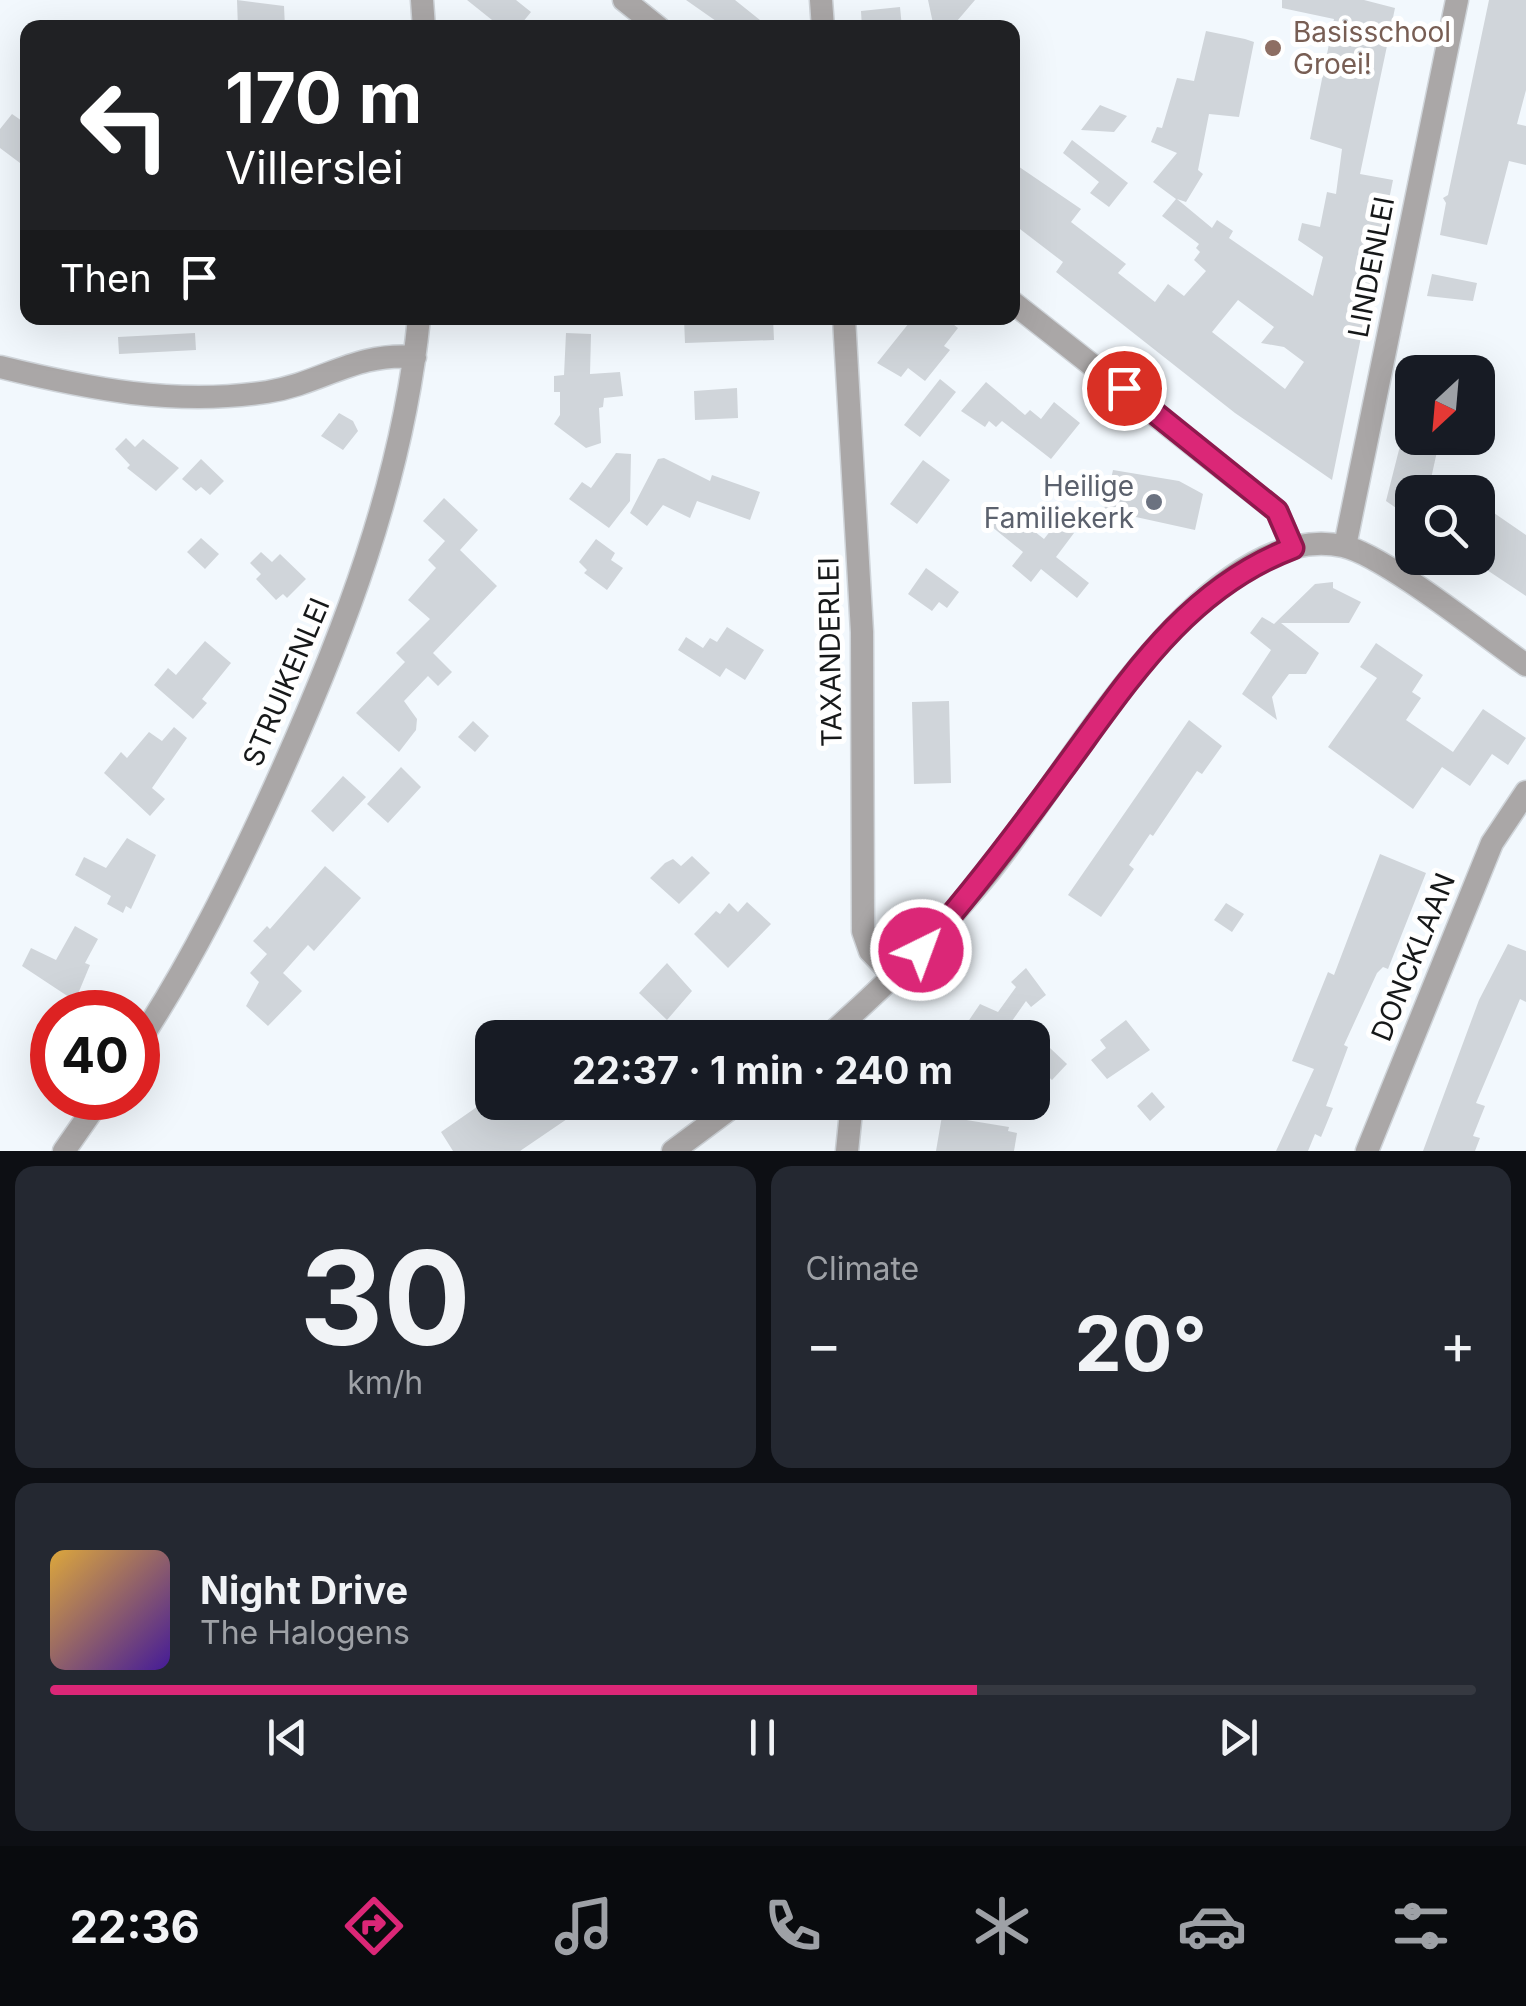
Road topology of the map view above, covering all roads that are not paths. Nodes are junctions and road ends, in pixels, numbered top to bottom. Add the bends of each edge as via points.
1 (624, 0) edge
2 (1458, 0) edge
3 (649, 20) edge
4 (1020, 308) edge
5 (419, 325) edge
6 (844, 325) edge
7 (416, 357) junction
8 (0, 366) edge
9 (1345, 546) junction
10 (1293, 548) junction
11 (1526, 665) edge
12 (1526, 792) edge
13 (893, 975) junction
14 (160, 1004) edge
15 (846, 1020) edge
16 (86, 1120) edge
17 (715, 1120) edge
18 (850, 1120) edge
19 (64, 1151) edge
20 (673, 1151) edge
21 (847, 1151) edge
22 (1367, 1151) edge

1 - 3 street
2 - 9 street, LINDENLEI
4 - 10 street via 1277,511
5 - 7 street, STRUIKENLEI
6 - 13 street, TAXANDERLEI via 862,632 863,931 870,952
7 - 8 street via 381,354 269,392 145,398
7 - 14 street, STRUIKENLEI via 396,455 318,690 236,870
9 - 10 street
9 - 11 street
10 - 13 street via 1214,592 1161,639 992,868
12 - 22 street, DONCKLAAN via 1492,842
13 - 15 street
16 - 19 street
17 - 20 street
18 - 21 street

